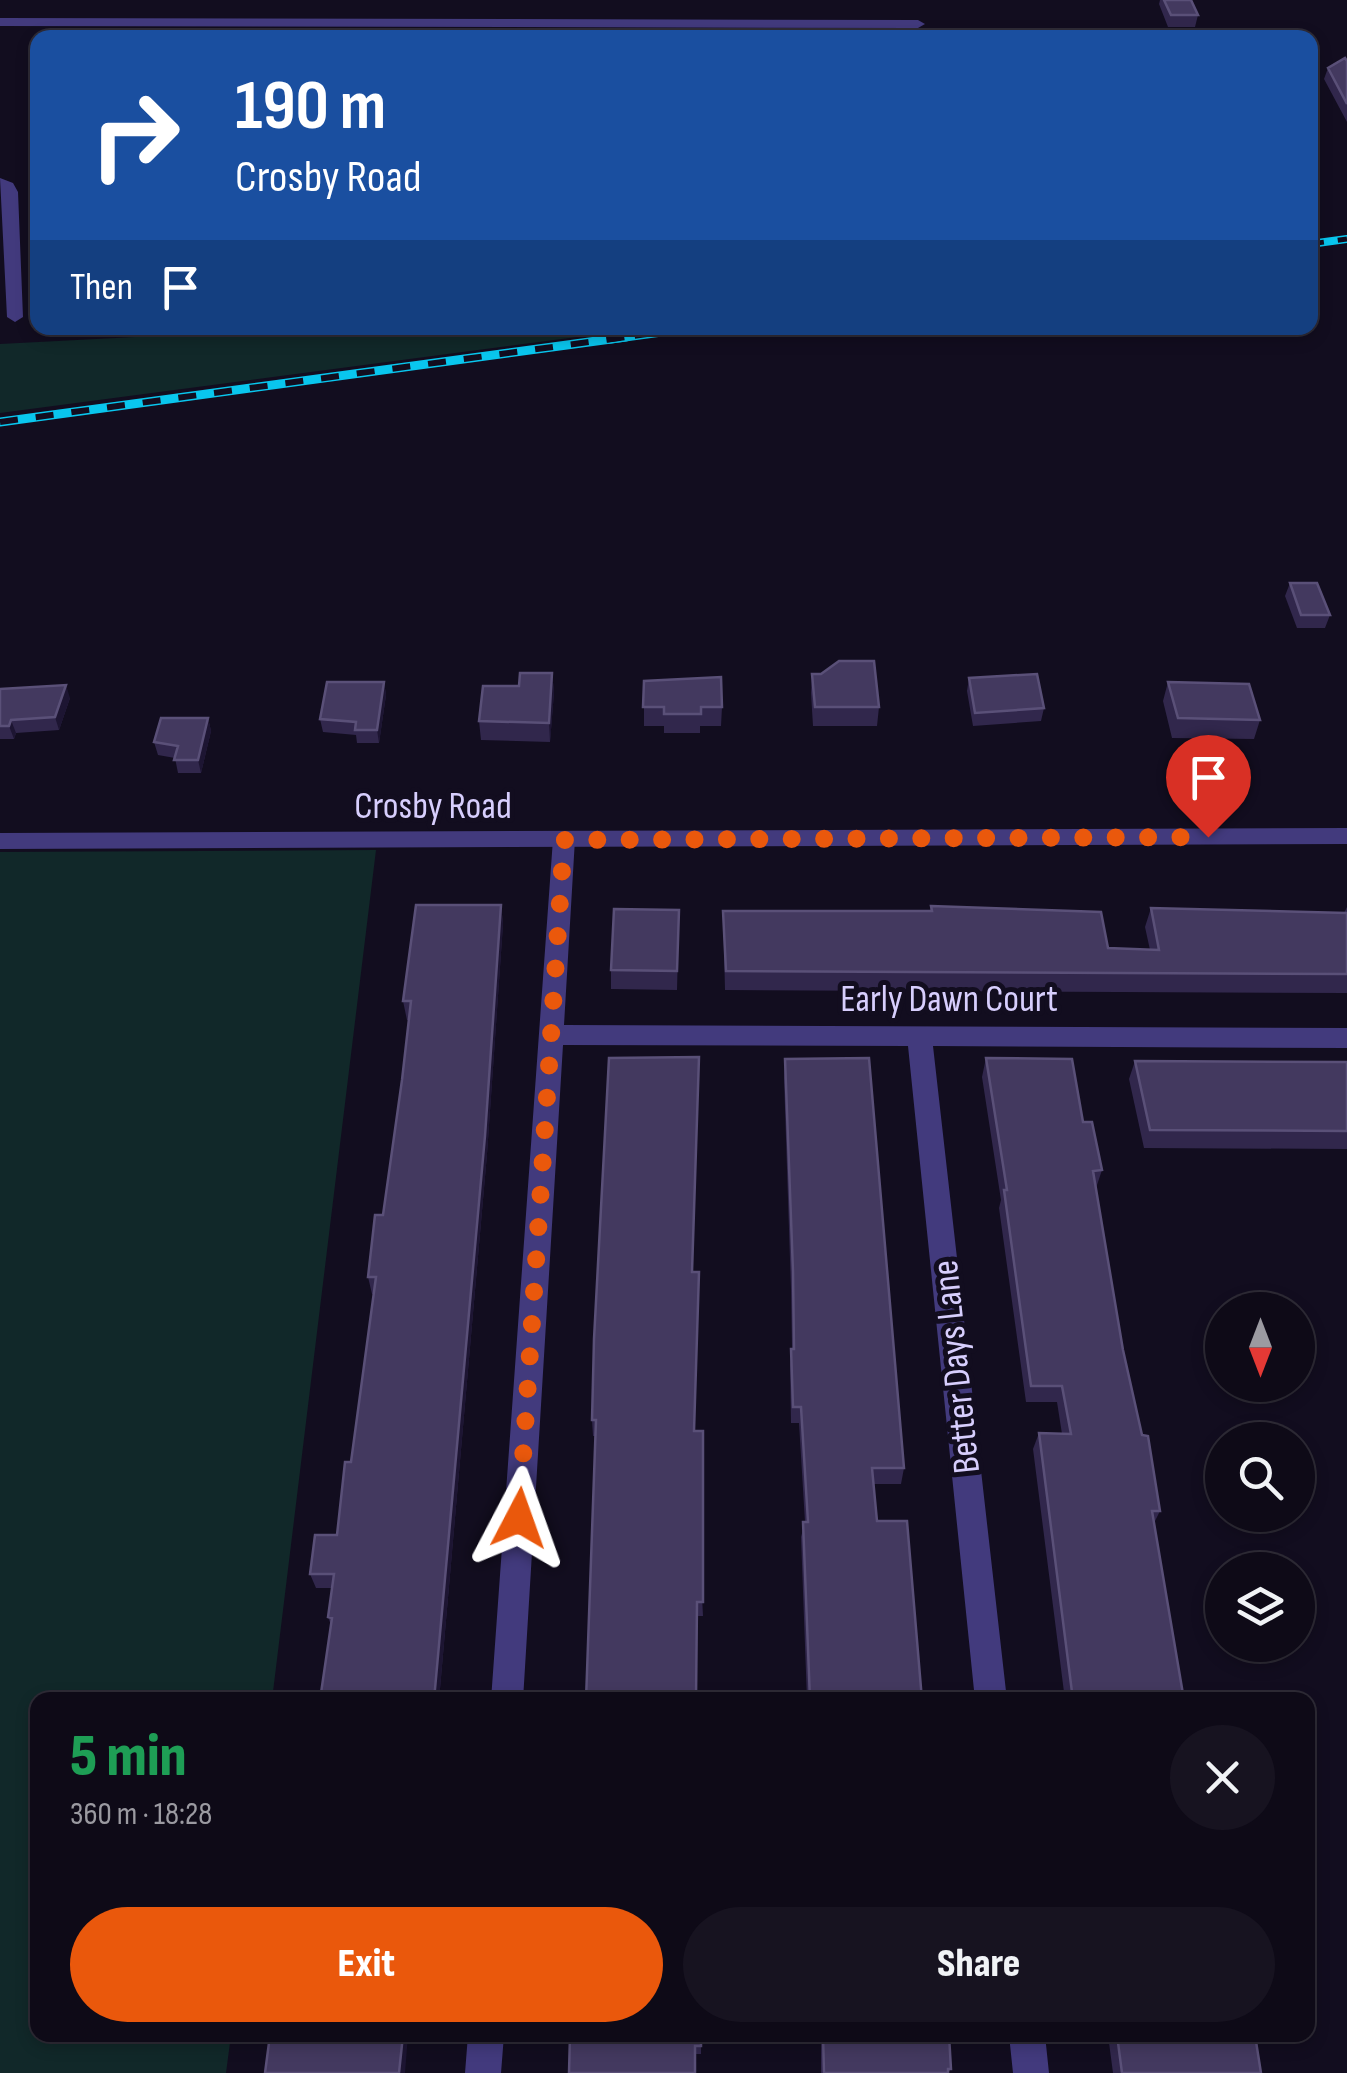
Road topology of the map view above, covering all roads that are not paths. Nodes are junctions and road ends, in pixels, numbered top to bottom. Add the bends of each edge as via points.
1 (0, 22) edge
2 (918, 24) dead end
3 (0, 183) edge
4 (7, 318) edge
5 (1347, 836) edge
6 (564, 840) junction
7 (0, 842) edge
8 (552, 1035) junction
9 (919, 1035) junction
10 (1347, 1038) edge
11 (508, 1692) edge
12 (990, 1692) edge
13 (485, 2042) edge
14 (1028, 2042) edge
15 (483, 2073) edge
16 (1031, 2073) edge

1 - 2 street
3 - 4 street via 10,192
5 - 6 street, Crosby Road
6 - 7 street, Crosby Road
6 - 8 street
8 - 9 street, Early Dawn Court
8 - 11 street
9 - 10 street, Early Dawn Court
9 - 12 street, Better Days Lane
13 - 15 street
14 - 16 street

